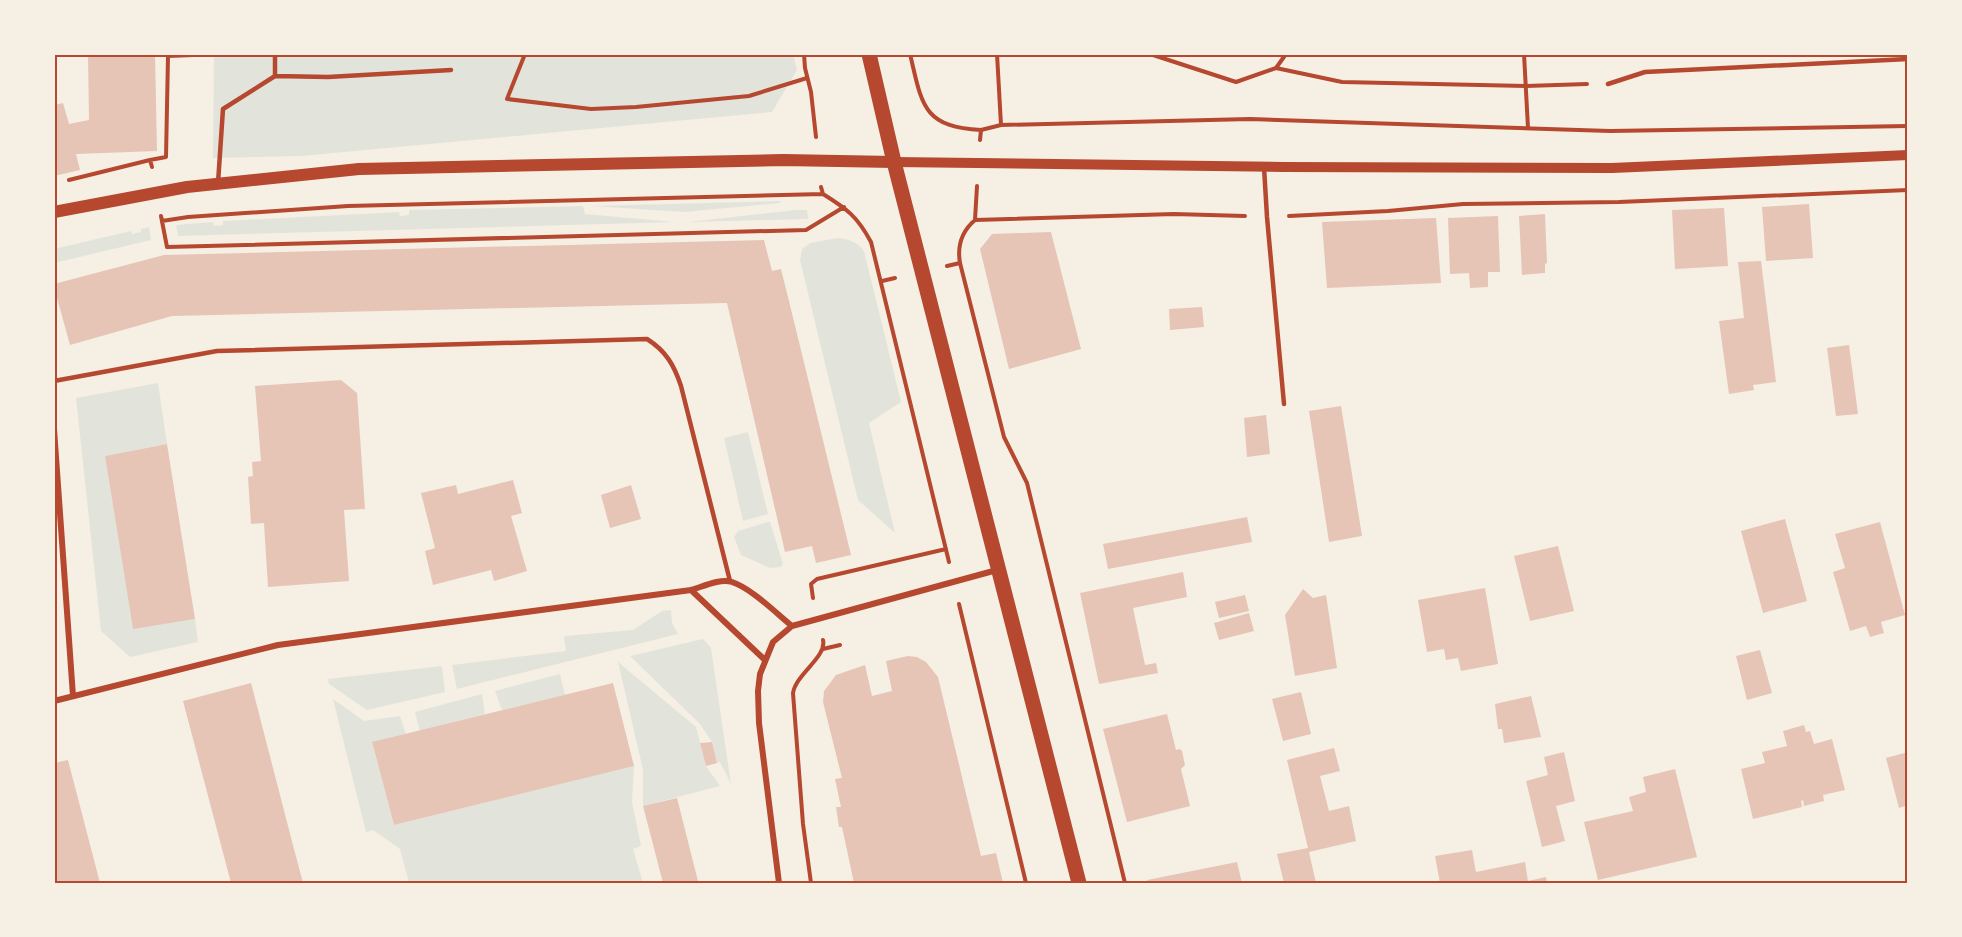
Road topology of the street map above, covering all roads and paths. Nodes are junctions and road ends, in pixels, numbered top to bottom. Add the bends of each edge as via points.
1 (219, 54) edge
2 (275, 54) edge
3 (525, 54) edge
4 (804, 54) edge
5 (869, 54) edge
6 (910, 54) edge
7 (998, 54) edge
8 (1150, 54) edge
9 (1286, 54) edge
10 (1524, 54) edge
11 (1908, 59) edge
12 (1276, 68) junction
13 (451, 70) dead end
14 (275, 76) junction
15 (807, 78) junction
16 (1608, 84) joint
17 (1526, 86) junction
18 (811, 92) dead end
19 (1001, 125) junction
20 (1908, 126) edge
21 (1528, 128) junction
22 (981, 130) junction
23 (980, 143) dead end
24 (1908, 155) edge
25 (150, 160) junction
26 (894, 162) junction
27 (1264, 167) junction
28 (65, 182) dead end
29 (218, 183) junction
30 (1908, 190) edge
31 (156, 192) junction
32 (976, 206) dead end
33 (844, 207) junction
34 (54, 212) edge
35 (1267, 217) junction
36 (975, 220) junction
37 (162, 221) junction
38 (960, 263) junction
39 (948, 266) dead end
40 (893, 279) dead end
41 (882, 281) junction
42 (54, 381) edge
43 (1284, 404) dead end
44 (54, 429) edge
45 (946, 549) junction
46 (948, 557) dead end
47 (998, 570) junction
48 (730, 581) junction
49 (691, 590) junction
50 (812, 592) dead end
51 (959, 607) dead end
52 (792, 626) junction
53 (840, 645) dead end
54 (765, 660) junction
55 (73, 696) junction
56 (54, 701) edge
57 (778, 883) edge
58 (811, 883) edge
59 (1026, 883) edge
60 (1079, 883) edge
61 (1125, 883) edge

1 - 25 path via 168,56 166,157
2 - 14 lane
3 - 15 path via 507,99 591,109 748,96
4 - 15 path
5 - 26 main road
6 - 22 path via 922,101 932,117 956,128
7 - 19 path
8 - 12 path via 1236,82
9 - 12 path
10 - 17 path
11 - 16 lane via 1645,72
12 - 17 path via 1342,82
13 - 14 lane
14 - 29 lane via 223,109
15 - 18 path
16 - 17 path
17 - 21 path
19 - 21 path via 1250,119
19 - 22 path
20 - 21 path via 1610,131
22 - 23 path
24 - 27 street via 1612,168
25 - 28 path
25 - 31 path
26 - 27 street
26 - 29 main road via 359,169
26 - 47 main road
27 - 35 lane
29 - 31 main road
30 - 35 path via 1463,204
31 - 34 main road
31 - 37 path
32 - 36 path
33 - 37 path via 822,192 348,206
33 - 37 path via 806,230 178,247 167,247
33 - 41 path via 856,217 871,242
35 - 36 path via 1174,214
35 - 43 lane
36 - 38 path via 959,243
38 - 39 path
38 - 61 path via 1004,437 1027,483
40 - 41 path
41 - 45 path
42 - 48 lane via 217,351 647,339 668,356 681,386
44 - 55 street
45 - 46 path
45 - 50 path via 817,579 811,584
47 - 52 street
47 - 60 main road
48 - 49 street
48 - 52 street
49 - 54 street
49 - 55 street via 278,645
51 - 59 path
52 - 54 street via 773,642
53 - 58 path via 824,647 797,681 793,693
54 - 57 street via 758,691 759,723
55 - 56 street

